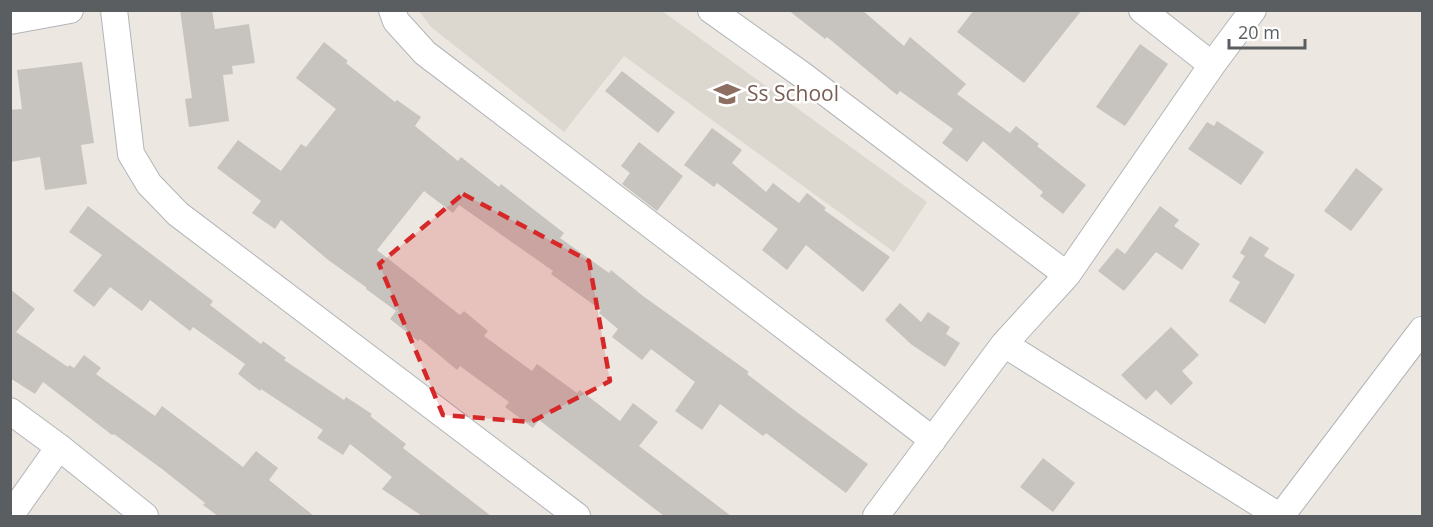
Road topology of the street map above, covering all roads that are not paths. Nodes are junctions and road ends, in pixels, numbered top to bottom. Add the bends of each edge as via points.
1 (70, 10) edge
2 (114, 10) edge
3 (392, 10) edge
4 (711, 10) edge
5 (1142, 10) edge
6 (1253, 10) edge
7 (10, 21) edge
8 (1212, 65) junction
9 (1067, 275) junction
10 (1422, 330) edge
11 (1004, 344) junction
12 (10, 411) edge
13 (933, 440) junction
14 (59, 447) junction
15 (10, 516) edge
16 (145, 516) edge
17 (577, 516) edge
18 (876, 516) edge
19 (1280, 516) edge

1 - 7 street
2 - 17 street via 132,154 149,184 178,214
3 - 13 street via 396,21 424,53
4 - 9 street
5 - 8 street
6 - 8 street
8 - 9 street
9 - 11 street
10 - 19 street
11 - 13 street
11 - 19 street
12 - 14 street
13 - 18 street
14 - 15 street
14 - 16 street

